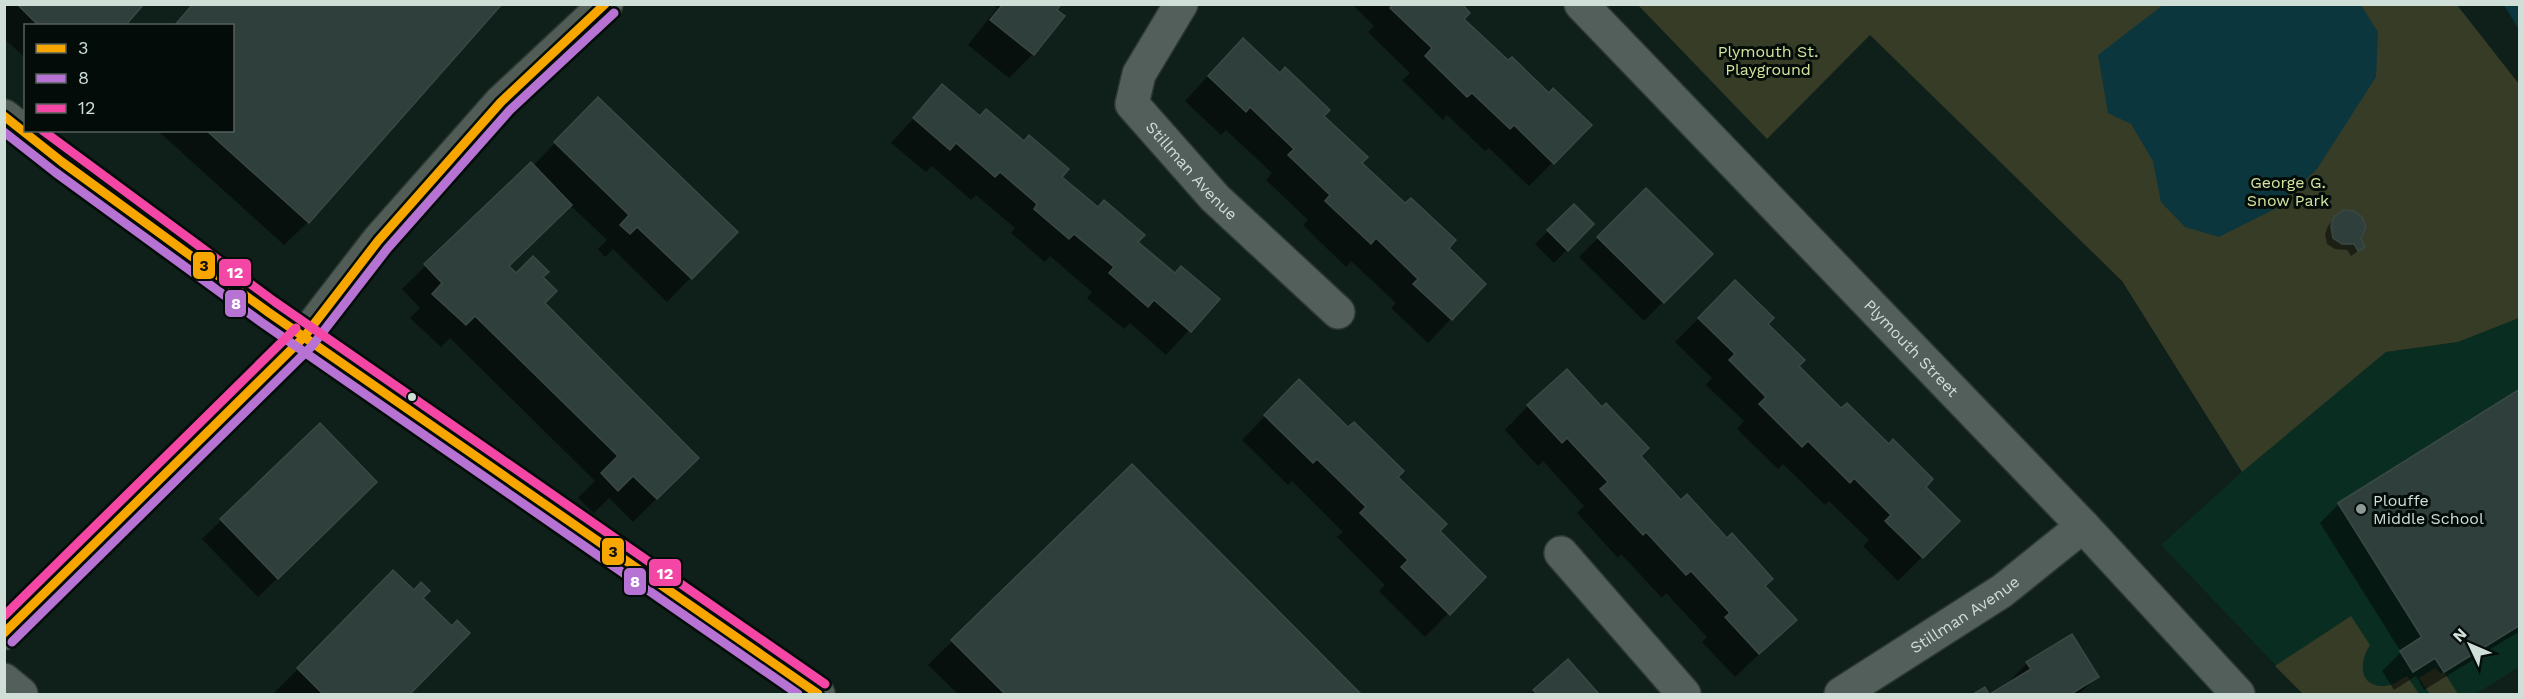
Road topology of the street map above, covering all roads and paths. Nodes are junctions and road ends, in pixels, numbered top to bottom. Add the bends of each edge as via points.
1 (606, 4) edge
2 (1180, 4) edge
3 (1581, 4) edge
4 (4, 116) edge
5 (24, 132) edge
6 (24, 132) edge
7 (1338, 312) dead end
8 (304, 337) junction
9 (2083, 526) junction
10 (1561, 553) dead end
11 (78, 560) tunnel mouth
12 (4, 680) edge
13 (21, 694) edge
14 (818, 694) edge
15 (1683, 694) edge
16 (1841, 694) edge
17 (2238, 694) edge

1 - 8 main road via 494,111 378,241
2 - 7 street, Stillman Avenue via 1139,74 1132,104 1215,198
3 - 9 street, Plymouth Street
4 - 6 main road
5 - 8 main road
8 - 11 main road
8 - 14 main road
9 - 16 street, Stillman Avenue via 2002,591
9 - 17 street, Plymouth Street
10 - 15 street
12 - 13 street

